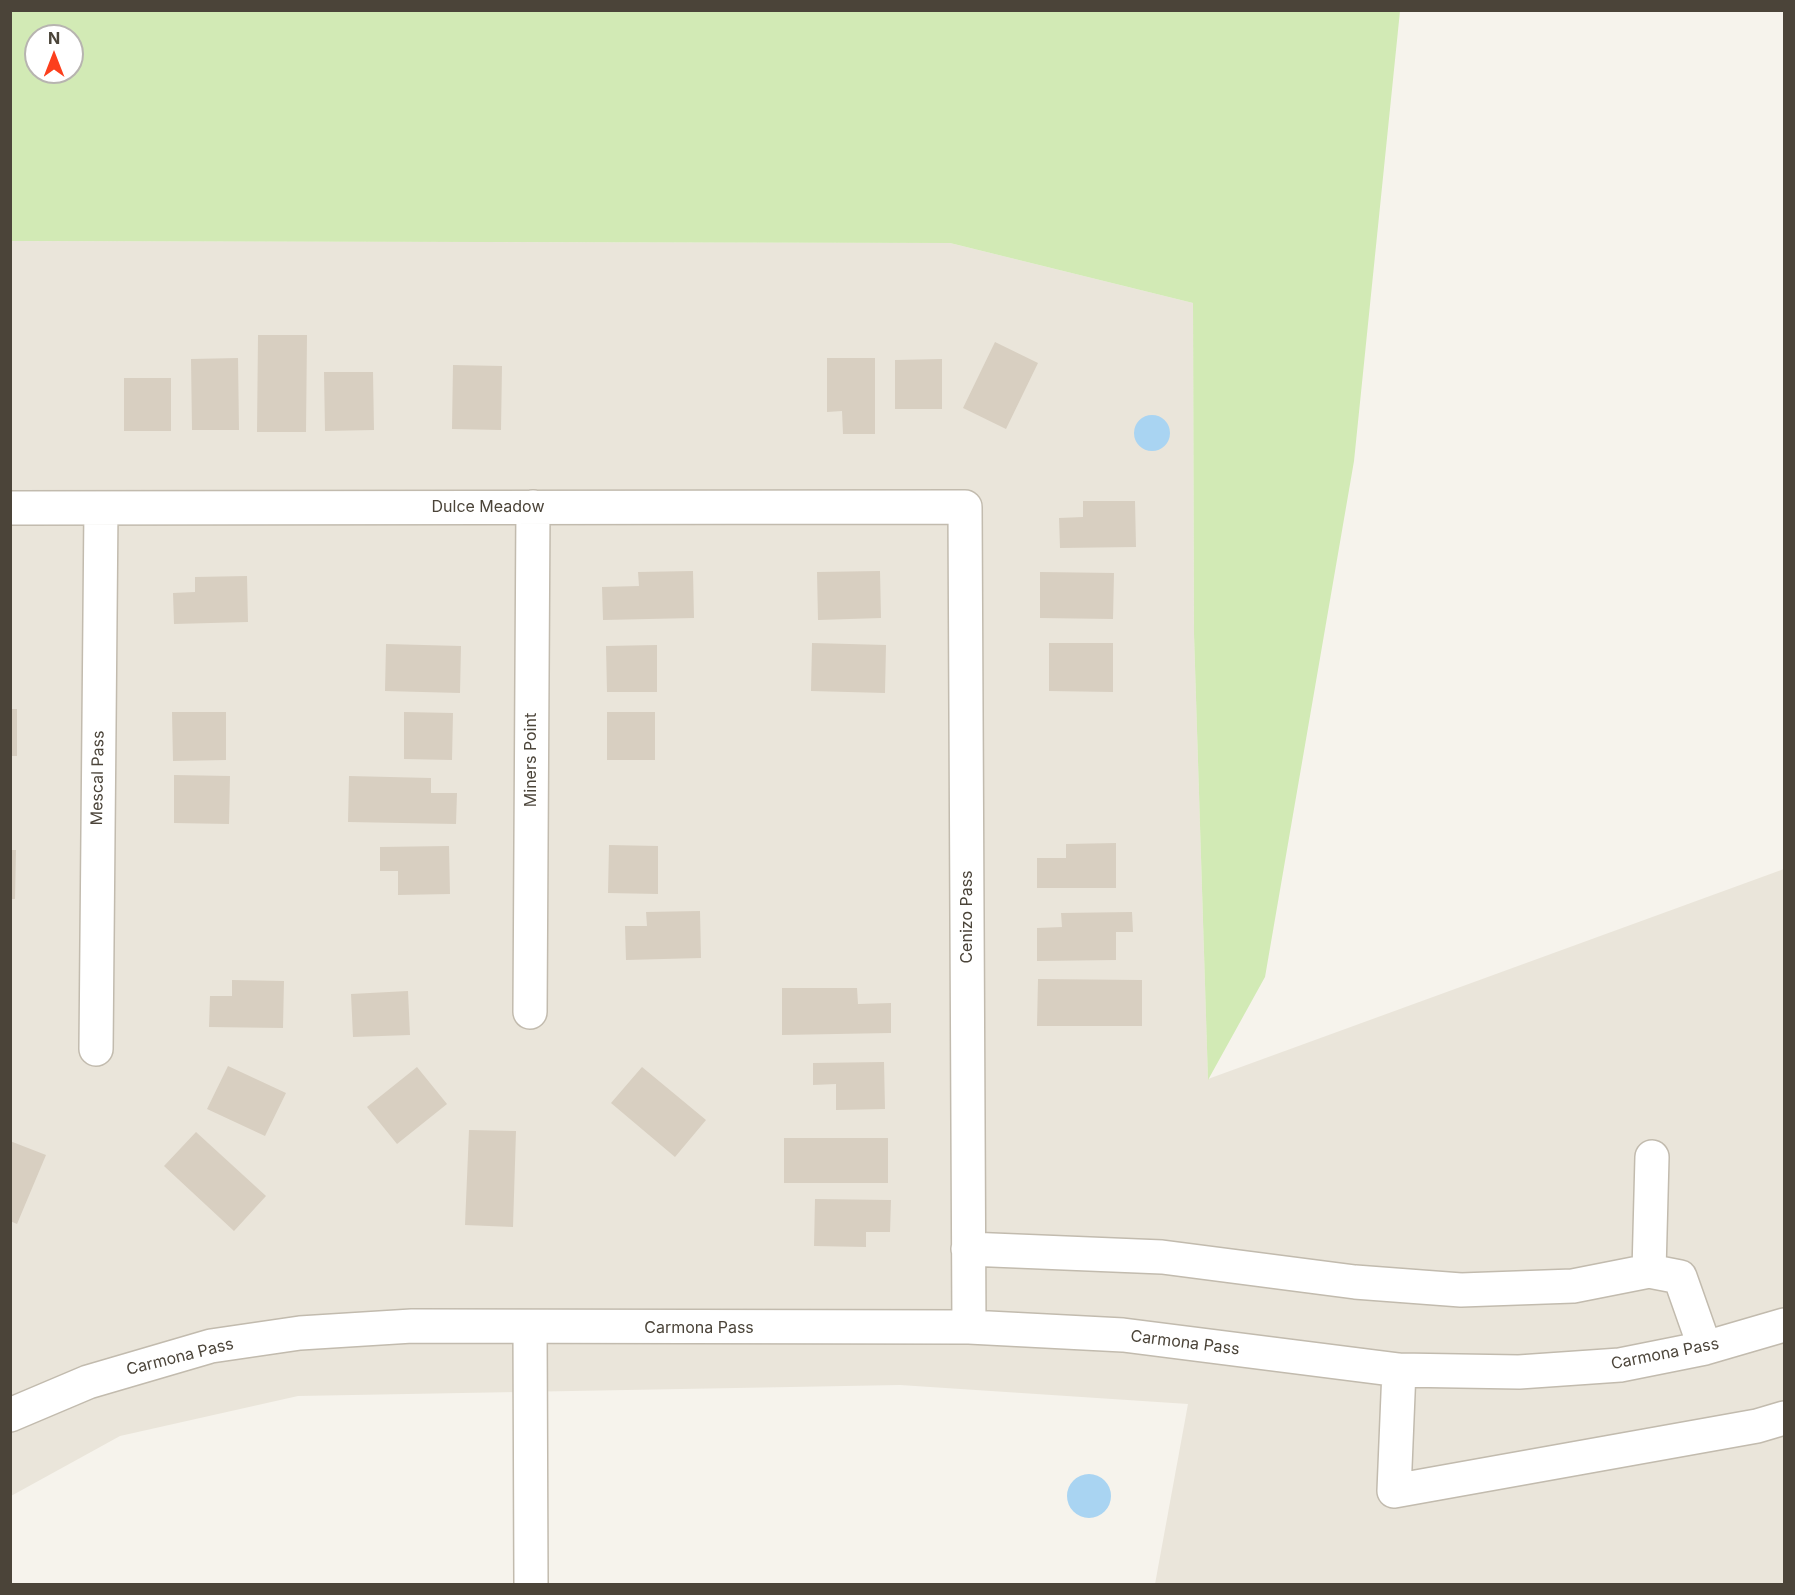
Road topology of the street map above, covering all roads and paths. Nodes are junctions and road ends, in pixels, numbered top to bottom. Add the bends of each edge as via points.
1 (533, 507) junction
2 (964, 507) joint
3 (10, 508) edge
4 (101, 508) junction
5 (530, 1012) dead end
6 (96, 1049) dead end
7 (1652, 1157) dead end
8 (968, 1249) junction
9 (1649, 1271) junction
10 (1785, 1325) edge
11 (530, 1327) junction
12 (969, 1327) junction
13 (1705, 1348) junction
14 (1399, 1370) junction
15 (10, 1414) edge
16 (1785, 1418) edge
17 (531, 1584) edge

1 - 2 street, Dulce Meadow
1 - 4 street, Dulce Meadow
1 - 5 street, Miners Point
2 - 8 street, Cenizo Pass
3 - 4 street, Dulce Meadow
4 - 6 street, Mescal Pass
7 - 9 street
8 - 9 street via 1162,1257 1355,1282 1461,1290 1573,1286
8 - 12 street, Cenizo Pass
9 - 13 street via 1680,1277
10 - 13 street, Carmona Pass
11 - 12 street, Carmona Pass
11 - 15 street, Carmona Pass via 411,1326 300,1333 211,1346 88,1382
11 - 17 street
12 - 14 street, Carmona Pass via 1123,1335
13 - 14 street, Carmona Pass via 1620,1365 1519,1372
14 - 16 street via 1394,1491

